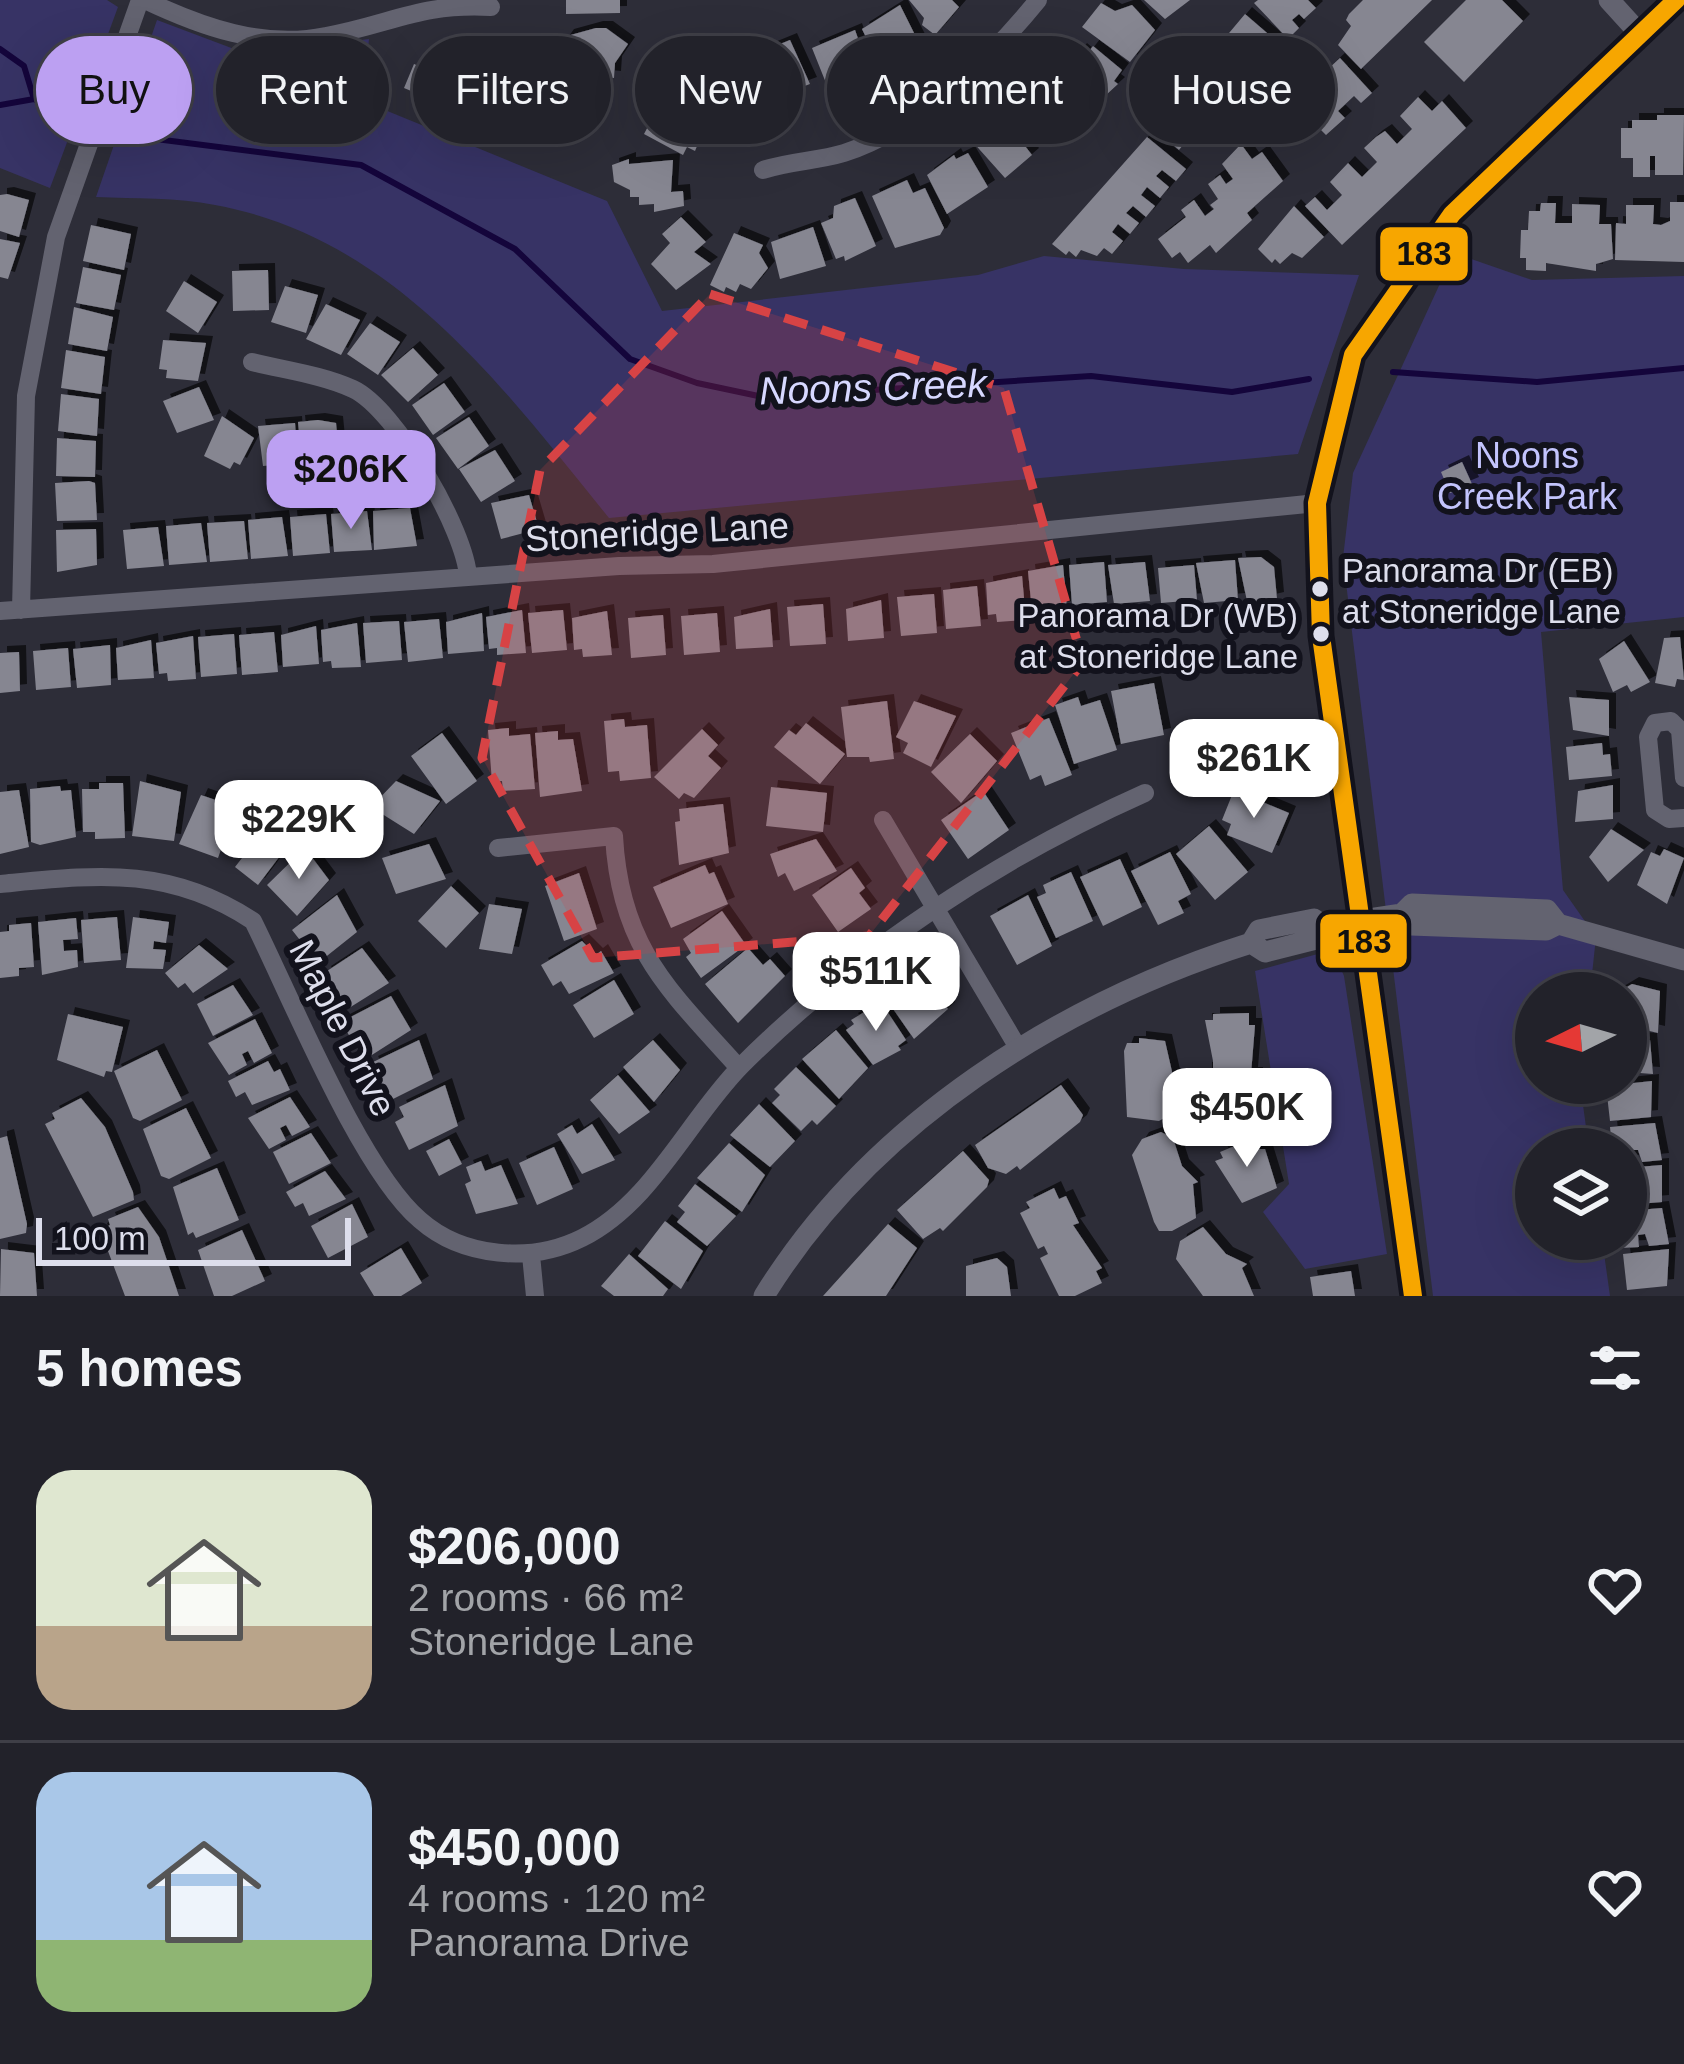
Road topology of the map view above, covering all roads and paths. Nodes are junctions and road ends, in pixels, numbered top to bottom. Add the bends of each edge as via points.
1 (143, 0) edge
2 (1038, 0) edge
3 (1609, 0) edge
4 (1676, 0) edge
5 (491, 7) dead end
6 (1639, 34) junction
7 (763, 170) dead end
8 (252, 362) dead end
9 (1317, 502) junction
10 (468, 577) junction
11 (21, 610) junction
12 (0, 611) edge
13 (1684, 778) edge
14 (1145, 793) dead end
15 (1684, 818) edge
16 (883, 820) dead end
17 (498, 848) dead end
18 (0, 884) edge
19 (940, 910) junction
20 (1360, 918) junction
21 (1684, 960) edge
22 (1017, 1046) junction
23 (739, 1068) junction
24 (531, 1255) junction
25 (536, 1296) edge
26 (764, 1296) edge
27 (1413, 1296) edge

1 - 5 street via 246,39 276,40 324,37 439,4
1 - 11 street via 56,237 26,396
2 - 7 street via 1002,44 907,121 843,153
3 - 6 street
4 - 6 street
6 - 9 street via 1452,214 1353,355
8 - 10 street via 355,389 391,422 461,539
9 - 10 street, Stoneridge Lane via 760,560
9 - 20 street via 1321,636
10 - 11 street, Stoneridge Lane
11 - 12 street, Stoneridge Lane
13 - 15 street via 1680,730 1671,721 1655,723 1648,737 1655,810
14 - 19 street, Maple Drive via 1029,847
16 - 19 street
17 - 23 street via 614,836 617,879 653,974
18 - 24 street, Maple Drive via 95,875 166,880 219,898 253,921 383,1180 422,1223 479,1250
19 - 22 street
19 - 23 street, Maple Drive via 836,981
20 - 21 street via 1402,914 1412,904 1547,910 1558,924
20 - 22 street via 1259,930 1251,943 1164,974
20 - 27 street
22 - 26 street via 870,1168
23 - 24 street, Maple Drive via 623,1211 581,1238
24 - 25 street

